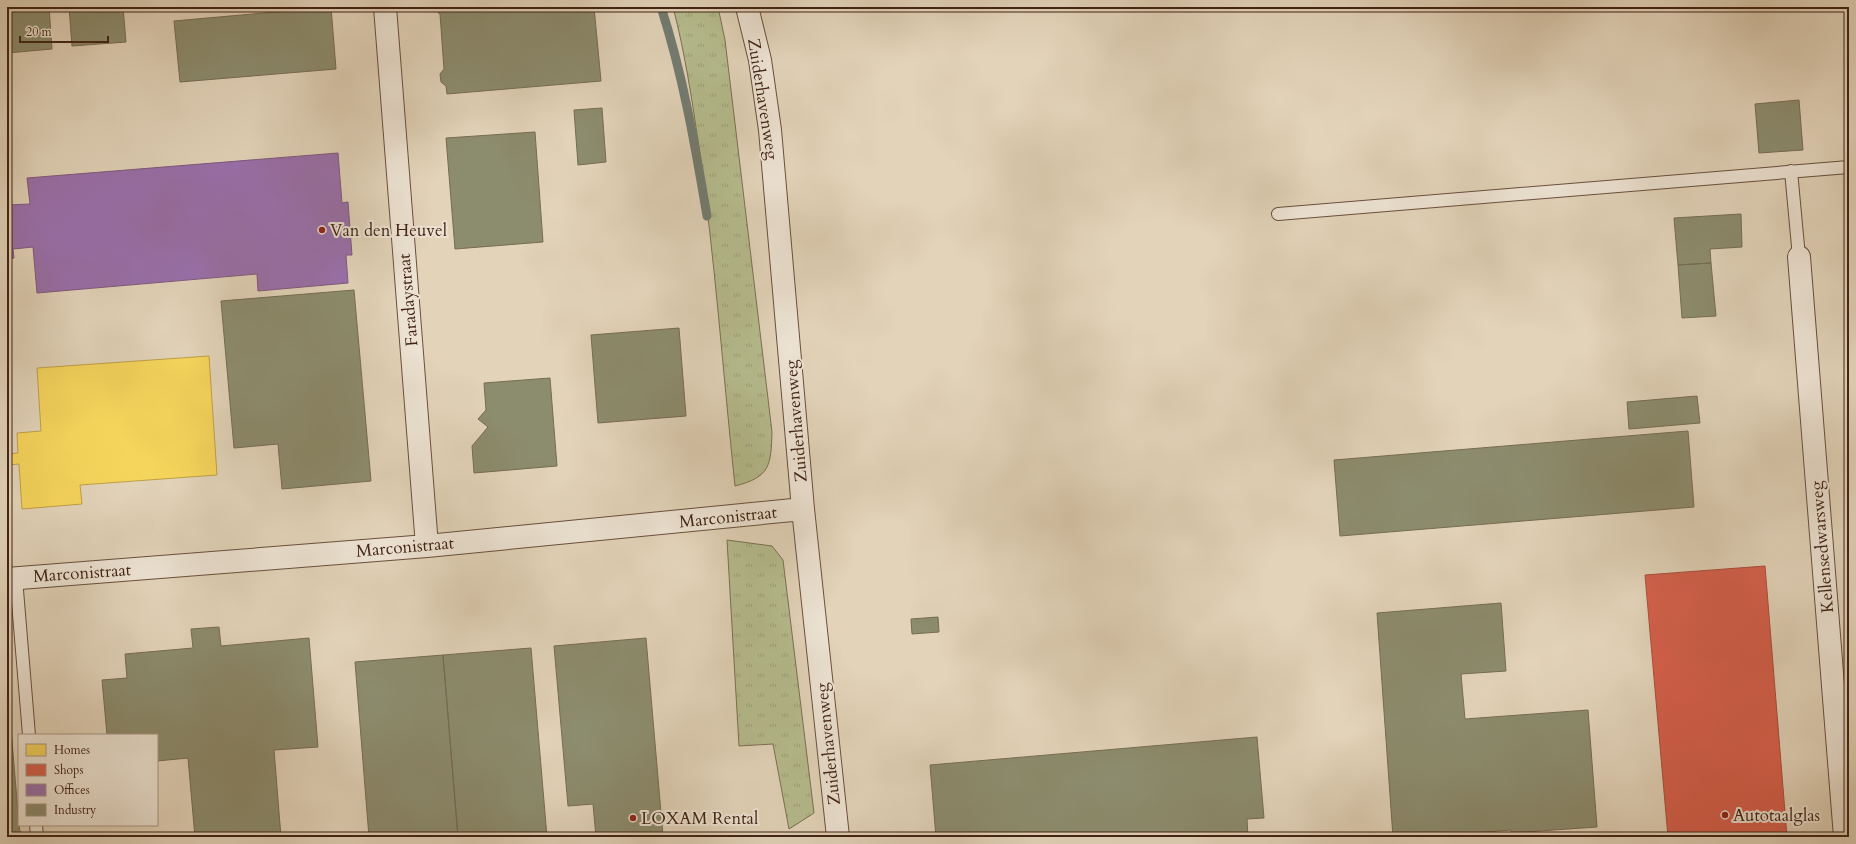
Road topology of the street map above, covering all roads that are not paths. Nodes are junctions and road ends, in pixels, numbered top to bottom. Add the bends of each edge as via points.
1 (385, 7) edge
2 (747, 7) edge
3 (1849, 166) edge
4 (1791, 171) junction
5 (1278, 214) dead end
6 (1799, 257) joint
7 (803, 509) junction
8 (428, 546) junction
9 (12, 578) edge
10 (29, 734) edge
11 (36, 826) edge
12 (37, 837) edge
13 (838, 837) edge
14 (1845, 837) edge

1 - 8 street, Faradaystraat
2 - 7 street, Zuiderhavenweg via 760,60 770,130
3 - 4 lane
4 - 5 lane
4 - 6 lane
6 - 14 street, Kellensedwarsweg
7 - 8 street, Marconistraat
7 - 13 street, Zuiderhavenweg
8 - 9 street, Marconistraat
9 - 10 lane
11 - 12 lane

